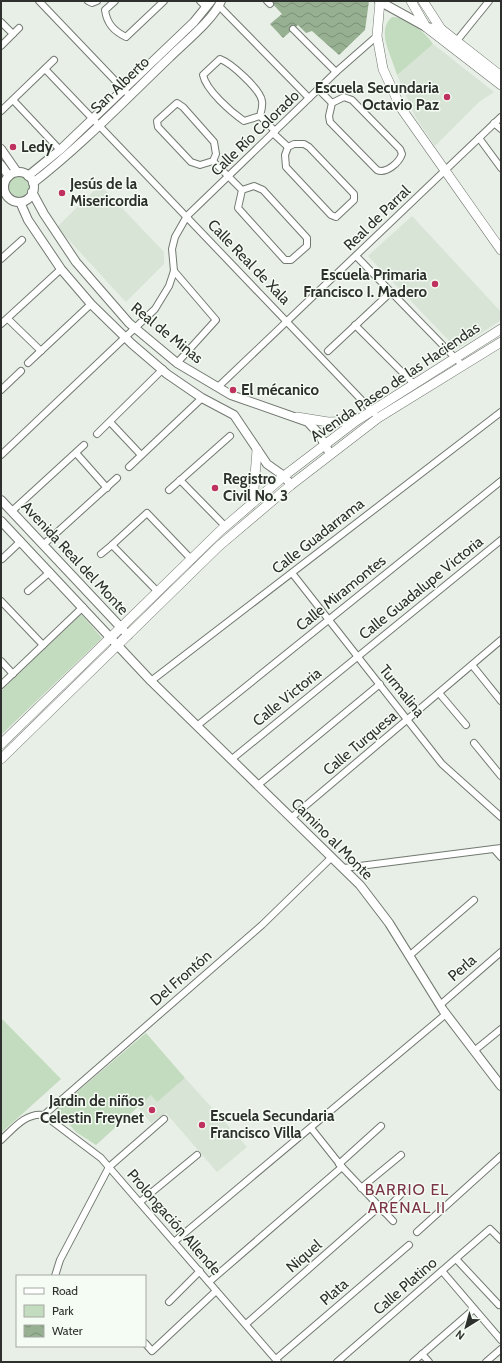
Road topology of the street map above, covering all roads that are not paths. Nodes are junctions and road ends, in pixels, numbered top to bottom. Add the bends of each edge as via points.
1 (38, 1) edge
2 (88, 1) edge
3 (97, 1) edge
4 (115, 1) edge
5 (164, 1) edge
6 (380, 1) edge
7 (411, 1) edge
8 (423, 1) edge
9 (488, 1) edge
10 (206, 3) edge
11 (220, 4) edge
12 (1, 22) edge
13 (426, 27) junction
14 (18, 28) dead end
15 (294, 29) dead end
16 (441, 29) junction
17 (13, 34) junction
18 (377, 36) junction
19 (454, 44) junction
20 (1, 46) edge
21 (54, 60) dead end
22 (45, 69) junction
23 (336, 72) junction
24 (501, 76) edge
25 (501, 85) edge
26 (123, 88) junction
27 (318, 89) junction
28 (130, 95) junction
29 (309, 98) junction
30 (14, 100) junction
31 (332, 103) junction
32 (1, 111) edge
33 (260, 116) junction
34 (501, 117) edge
35 (92, 119) junction
36 (494, 123) junction
37 (99, 126) junction
38 (501, 129) edge
39 (274, 132) junction
40 (479, 138) junction
41 (288, 147) junction
42 (1, 149) edge
43 (60, 150) junction
44 (213, 161) junction
45 (1, 165) edge
46 (501, 168) edge
47 (445, 171) junction
48 (17, 172) junction
49 (9, 176) junction
50 (228, 176) junction
51 (31, 180) junction
52 (242, 190) junction
53 (32, 192) junction
54 (5, 194) edge
55 (20, 202) junction
56 (1, 203) edge
57 (187, 216) junction
58 (22, 240) dead end
59 (501, 250) edge
60 (356, 256) junction
61 (1, 260) edge
62 (61, 269) junction
63 (174, 271) junction
64 (391, 292) junction
65 (91, 304) junction
66 (8, 318) junction
67 (288, 321) junction
68 (1, 324) edge
69 (355, 326) junction
70 (135, 328) junction
71 (501, 329) edge
72 (126, 337) junction
73 (501, 342) edge
74 (41, 350) junction
75 (328, 351) dead end
76 (455, 357) junction
77 (28, 363) dead end
78 (177, 363) junction
79 (462, 365) junction
80 (163, 370) junction
81 (21, 371) dead end
82 (1, 379) edge
83 (414, 383) junction
84 (6, 385) junction
85 (218, 387) junction
86 (1, 390) edge
87 (202, 398) junction
88 (501, 412) edge
89 (375, 414) junction
90 (297, 417) junction
91 (356, 421) junction
92 (110, 422) junction
93 (97, 434) dead end
94 (230, 436) dead end
95 (84, 445) dead end
96 (324, 445) junction
97 (257, 450) junction
98 (76, 453) junction
99 (330, 454) junction
100 (1, 455) edge
101 (141, 456) junction
102 (129, 467) dead end
103 (284, 476) junction
104 (117, 478) dead end
105 (180, 480) junction
106 (501, 481) edge
107 (291, 485) junction
108 (106, 488) junction
109 (169, 490) dead end
110 (1, 500) edge
111 (253, 502) junction
112 (12, 511) junction
113 (1, 521) edge
114 (226, 527) junction
115 (501, 540) edge
116 (21, 541) junction
117 (44, 545) junction
118 (112, 545) junction
119 (101, 554) dead end
120 (2, 559) dead end
121 (192, 560) junction
122 (50, 572) junction
123 (292, 573) junction
124 (28, 591) dead end
125 (158, 592) junction
126 (1, 602) edge
127 (83, 607) junction
128 (329, 619) junction
129 (125, 632) junction
130 (111, 638) junction
131 (501, 640) edge
132 (43, 645) junction
133 (118, 646) junction
134 (358, 657) junction
135 (1, 662) edge
136 (472, 665) junction
137 (13, 674) junction
138 (151, 681) junction
139 (380, 684) junction
140 (1, 685) edge
141 (439, 693) junction
142 (501, 701) edge
143 (409, 719) junction
144 (198, 725) junction
145 (466, 725) dead end
146 (474, 743) dead end
147 (1, 744) edge
148 (232, 758) junction
149 (1, 759) edge
150 (501, 776) edge
151 (258, 785) junction
152 (501, 817) edge
153 (291, 818) junction
154 (498, 848) edge
155 (332, 857) junction
156 (501, 857) edge
157 (344, 868) junction
158 (474, 900) dead end
159 (501, 952) edge
160 (409, 956) junction
161 (440, 1004) junction
162 (446, 1014) junction
163 (501, 1029) edge
164 (474, 1051) junction
165 (501, 1086) edge
166 (41, 1114) junction
167 (164, 1119) dead end
168 (381, 1126) dead end
169 (311, 1128) junction
170 (1, 1140) edge
171 (197, 1155) dead end
172 (401, 1156) dead end
173 (501, 1156) edge
174 (341, 1165) junction
175 (109, 1167) junction
176 (362, 1188) junction
177 (404, 1191) dead end
178 (140, 1202) junction
179 (381, 1209) junction
180 (393, 1221) dead end
181 (417, 1232) dead end
182 (501, 1240) edge
183 (174, 1242) junction
184 (409, 1245) dead end
185 (456, 1259) junction
186 (200, 1272) junction
187 (442, 1272) junction
188 (55, 1275) edge
189 (209, 1282) junction
190 (216, 1291) junction
191 (169, 1302) dead end
192 (499, 1305) dead end
193 (474, 1309) junction
194 (246, 1324) junction
195 (501, 1340) edge
196 (146, 1344) edge
197 (501, 1349) edge
198 (422, 1354) junction
199 (494, 1360) edge
200 (277, 1361) edge
201 (337, 1362) edge
202 (413, 1362) edge
203 (429, 1362) edge
204 (486, 1362) edge

1 - 26 street
2 - 3 street
4 - 5 street via 105,10 106,20 116,32 126,37
6 - 13 street
6 - 18 main road
7 - 13 main road
8 - 16 main road
9 - 19 street
10 - 26 street, San Alberto via 194,22
11 - 28 street, San Alberto via 201,27
11 - 29 street
12 - 17 street
13 - 16 street
13 - 19 main road
14 - 17 street
15 - 23 street
16 - 19 main road
17 - 20 street
18 - 23 street, Calle Río Colorado
18 - 47 main road via 383,69 401,108
19 - 24 main road
19 - 25 main road
21 - 22 street
22 - 30 street
22 - 35 street, Calle Real de Xala
23 - 27 street, Calle Río Colorado
26 - 28 street
26 - 35 street, San Alberto
27 - 29 street, Calle Río Colorado
27 - 31 street
28 - 37 street, San Alberto
29 - 39 street, Calle Río Colorado
30 - 32 street
30 - 43 street
31 - 31 street via 330,122 377,170 387,171 401,158 400,149 352,100 344,97
33 - 33 street via 244,121 235,115 205,84 203,75 220,59 228,62 260,93
33 - 39 street
34 - 36 street, Real de Parral
35 - 37 street, Calle Real de Xala
35 - 43 street, San Alberto
36 - 38 street
36 - 40 street, Real de Parral
37 - 51 street, San Alberto via 58,164
37 - 57 street, Calle Real de Xala
39 - 41 street
39 - 50 street, Calle Río Colorado
40 - 46 street
40 - 47 street, Real de Parral
41 - 41 street via 285,155 286,167 331,215 336,217 354,200 354,194 309,147 304,144
42 - 48 street
43 - 51 street, San Alberto
44 - 44 street via 200,165 191,162 158,127 157,121 177,103 183,107 214,142 216,154
44 - 50 street
45 - 49 street
47 - 59 main road
47 - 60 street, Real de Parral
48 - 49 street
48 - 51 street
49 - 54 street via 5,183
50 - 52 street
50 - 57 street, Calle Río Colorado
51 - 53 street
52 - 52 street via 238,208 285,260 291,260 307,246 307,238 264,190 254,186
53 - 55 street via 28,199
53 - 70 street, Real de Minas via 76,262
54 - 55 street
54 - 56 street
55 - 62 street, Real de Minas via 28,220
57 - 63 street, Calle Río Colorado via 172,249
57 - 67 street, Calle Real de Xala
58 - 61 street
60 - 64 street
60 - 67 street, Real de Parral
62 - 65 street, Real de Minas
62 - 66 street
63 - 70 street via 162,299
63 - 78 street via 216,320
64 - 69 street
64 - 76 street
65 - 72 street, Real de Minas
65 - 74 street
66 - 68 street
66 - 74 street
67 - 85 street, Real de Parral
67 - 89 street, Calle Real de Xala
69 - 75 street
69 - 83 street
70 - 72 street
70 - 78 street, Real de Minas
71 - 76 main road, Avenida Paseo de las Haciendas
72 - 80 street, Real de Minas
72 - 100 street
73 - 79 main road, Avenida Paseo de las Haciendas
74 - 77 street
76 - 79 street
76 - 83 main road, Avenida Paseo de las Haciendas
78 - 85 street, Real de Minas
79 - 89 main road, Avenida Paseo de las Haciendas
80 - 87 street, Real de Minas
80 - 92 street
81 - 84 street
82 - 84 street
83 - 89 main road, Avenida Paseo de las Haciendas
84 - 86 street
85 - 90 street, Real de Minas via 251,402
87 - 97 street, Real de Minas via 234,415
87 - 101 street
88 - 123 street, Calle Guadarrama
89 - 91 main road, Avenida Paseo de las Haciendas
89 - 99 main road, Avenida Paseo de las Haciendas
90 - 91 main road via 328,422
90 - 96 street, Real de Minas via 308,422 319,434
91 - 96 main road, Avenida Paseo de las Haciendas
92 - 93 street
92 - 101 street
94 - 105 street
95 - 98 street
96 - 99 street, Real de Minas
96 - 103 main road, Avenida Paseo de las Haciendas
97 - 103 street, Real de Minas via 267,464
97 - 111 main road
98 - 108 street
98 - 112 street
99 - 107 main road, Avenida Paseo de las Haciendas
101 - 102 street
103 - 107 street, Real de Minas
103 - 111 main road, Avenida Paseo de las Haciendas
104 - 108 street
105 - 109 street
105 - 114 street
106 - 128 street, Calle Miramontes
107 - 129 main road, Avenida Paseo de las Haciendas
108 - 117 street
110 - 112 street, Avenida Real del Monte
111 - 114 main road, Avenida Paseo de las Haciendas
112 - 117 street, Avenida Real del Monte
113 - 116 street, Avenida Real del Monte
114 - 121 main road, Avenida Paseo de las Haciendas
115 - 134 street, Calle Guadalupe Victoria
116 - 120 street
116 - 122 street, Avenida Real del Monte
117 - 129 street, Avenida Real del Monte
118 - 119 street
118 - 121 street via 150,510
118 - 125 street
121 - 125 main road, Avenida Paseo de las Haciendas
122 - 124 street
122 - 127 street, Avenida Real del Monte
123 - 128 street, Turmalina
123 - 138 street, Calle Guadarrama
125 - 129 main road, Avenida Paseo de las Haciendas
126 - 132 street
127 - 130 street, Avenida Real del Monte
127 - 132 street
128 - 134 street, Turmalina
128 - 144 street, Calle Miramontes
129 - 130 main road, Avenida Paseo de las Haciendas
129 - 133 main road
130 - 133 street, Camino al Monte
130 - 147 main road, Avenida Paseo de las Haciendas
131 - 136 street, Calle Turquesa
132 - 137 street
133 - 138 street, Camino al Monte
133 - 149 main road
134 - 139 street, Turmalina
134 - 148 street, Calle Victoria
135 - 137 street
136 - 141 street, Calle Turquesa
136 - 142 street
137 - 140 street
138 - 144 street, Camino al Monte
139 - 143 street, Turmalina
139 - 151 street
141 - 143 street, Calle Turquesa
141 - 145 street
143 - 152 street, Turmalina via 442,764
143 - 153 street, Calle Turquesa
144 - 148 street, Camino al Monte
146 - 150 street
148 - 151 street, Camino al Monte
151 - 153 street, Camino al Monte
153 - 155 street, Camino al Monte
154 - 156 street
154 - 157 street
155 - 157 street, Camino al Monte
155 - 166 street, Del Frontón via 262,925
157 - 160 street, Camino al Monte via 389,923
158 - 160 street
159 - 161 street, Perla
160 - 161 street, Camino al Monte
161 - 162 street, Camino al Monte
162 - 164 street, Camino al Monte
162 - 169 street
163 - 164 street
164 - 165 street, Camino al Monte
166 - 170 street, Del Frontón via 33,1114 24,1119
166 - 175 street, Prolongación Allende via 101,1158
167 - 175 street
168 - 174 street
169 - 174 street
169 - 183 street
171 - 178 street
172 - 176 street
173 - 181 street
174 - 176 street
174 - 189 street
175 - 178 street, Prolongación Allende
175 - 188 street via 60,1260
176 - 179 street
177 - 179 street, Niquel
178 - 183 street, Prolongación Allende
179 - 180 street
179 - 194 street, Niquel
182 - 185 street, Calle Platino via 490,1229
183 - 186 street, Prolongación Allende
184 - 200 street, Plata
185 - 187 street, Calle Platino
185 - 192 street
186 - 189 street, Prolongación Allende
186 - 191 street
187 - 193 street
187 - 201 street, Calle Platino
189 - 190 street, Prolongación Allende
190 - 194 street, Prolongación Allende
190 - 196 street via 152,1352
193 - 195 street
193 - 198 street
194 - 200 street, Prolongación Allende
197 - 199 street
198 - 202 street
198 - 203 street
199 - 204 street

